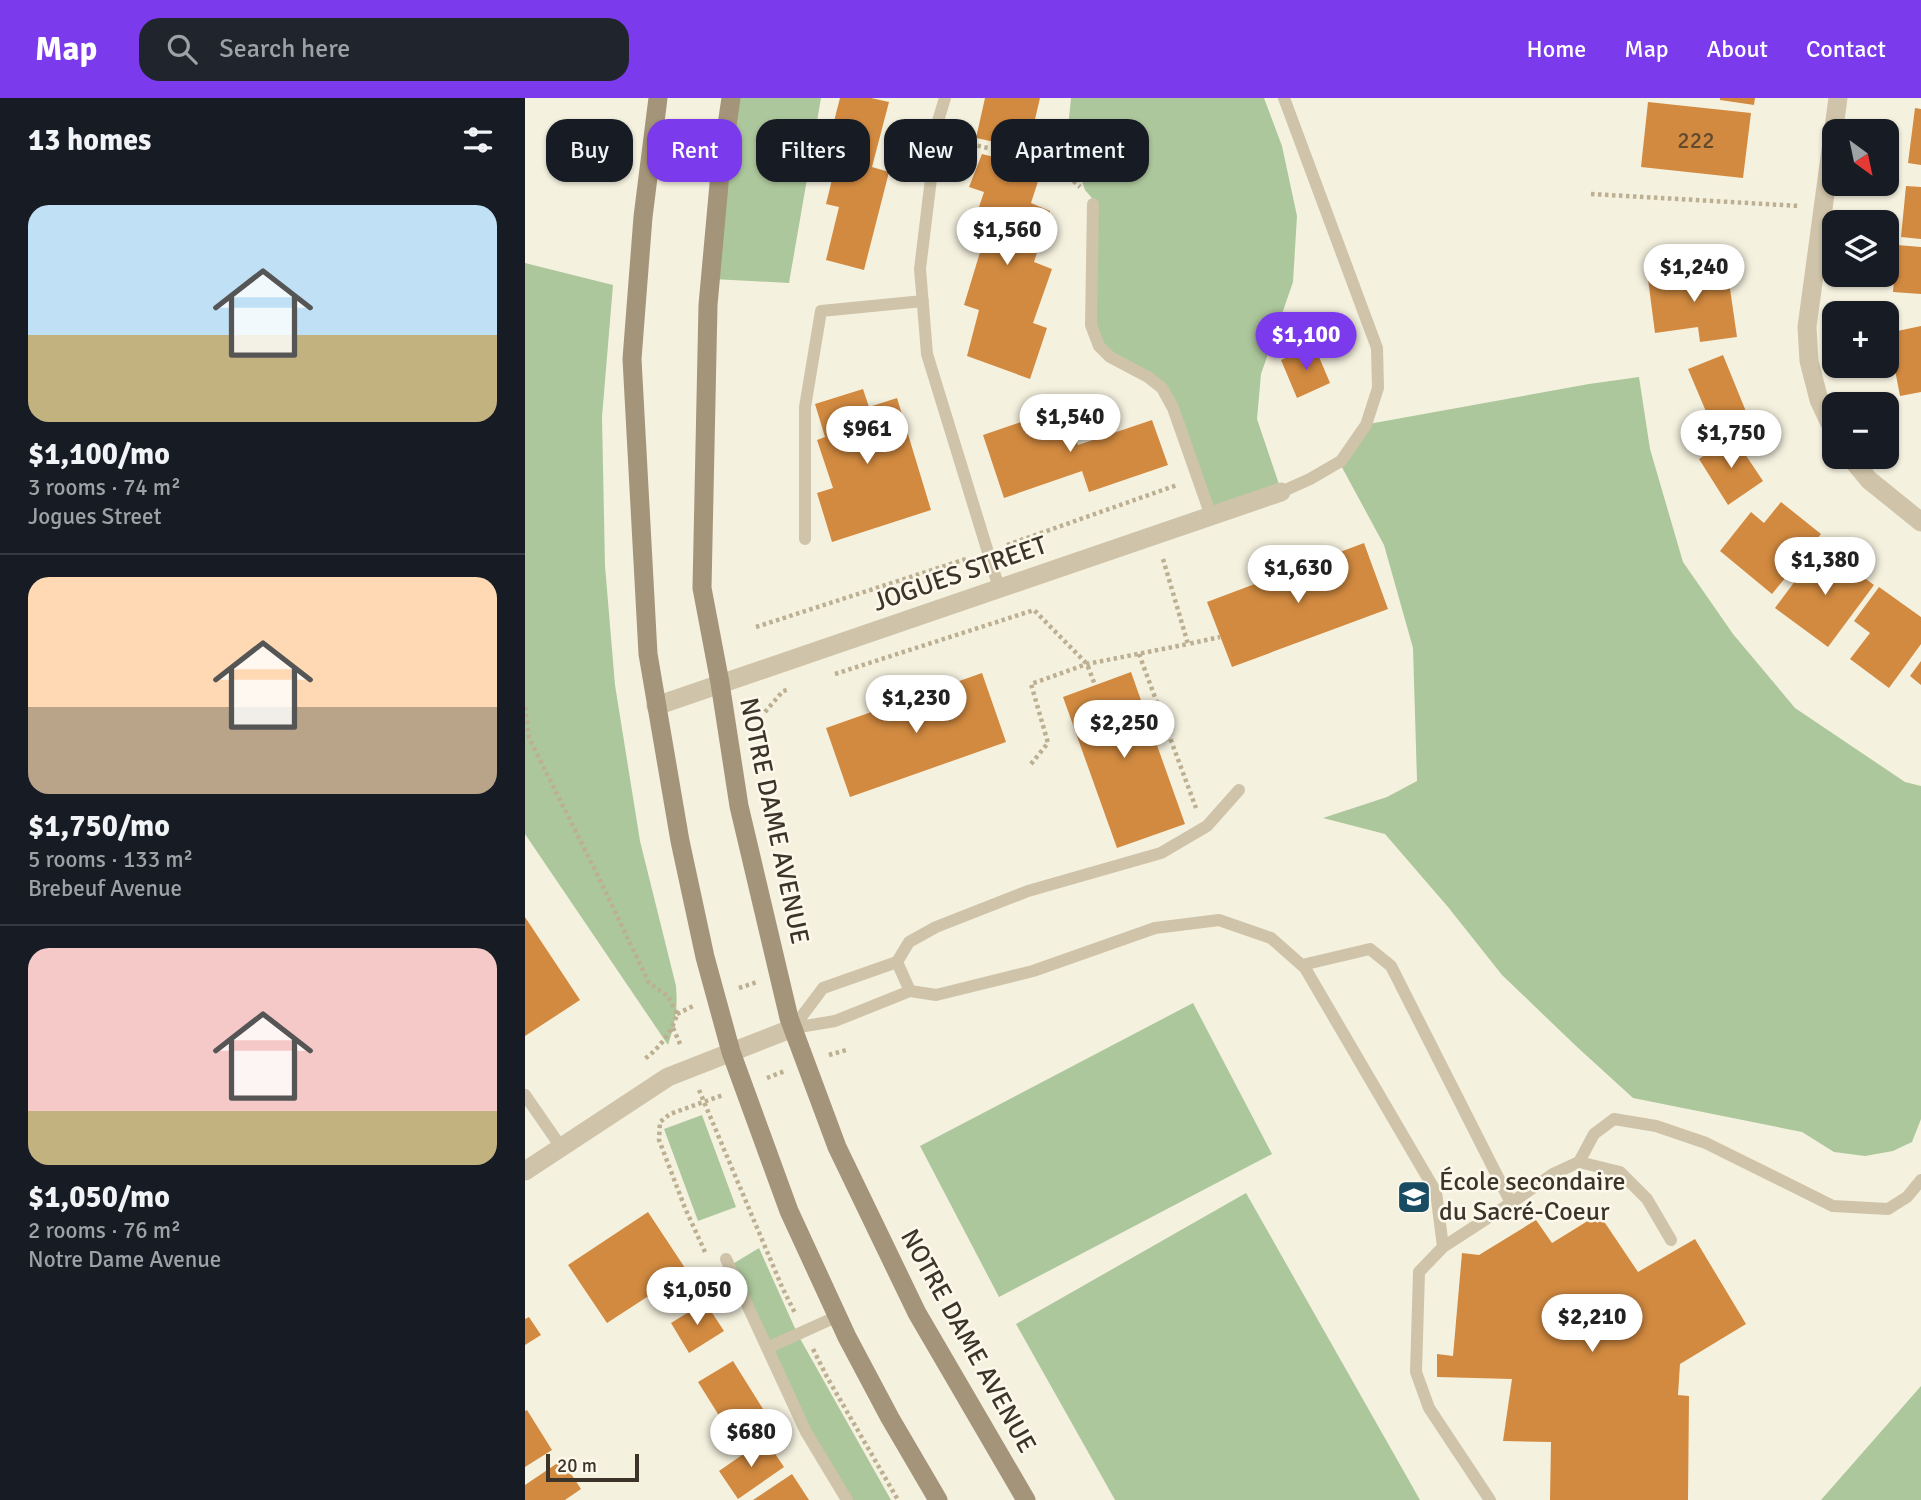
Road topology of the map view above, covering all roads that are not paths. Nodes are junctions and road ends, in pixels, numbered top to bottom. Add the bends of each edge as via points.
1 (658, 98) edge
2 (731, 98) edge
3 (945, 98) edge
4 (1284, 98) edge
5 (1838, 98) edge
6 (1093, 204) road end
7 (923, 301) junction
8 (1822, 406) edge
9 (1860, 469) edge
10 (1281, 492) joint
11 (1210, 516) junction
12 (1921, 522) edge
13 (805, 539) dead end
14 (999, 588) junction
15 (720, 683) junction
16 (656, 706) junction
17 (1239, 790) dead end
18 (897, 962) junction
19 (1302, 965) junction
20 (911, 991) junction
21 (793, 1028) junction
22 (731, 1052) junction
23 (525, 1095) edge
24 (561, 1147) junction
25 (1579, 1162) junction
26 (525, 1171) edge
27 (1921, 1180) edge
28 (1511, 1203) junction
29 (1671, 1240) dead end
30 (1443, 1247) junction
31 (726, 1259) dead end
32 (838, 1316) junction
33 (767, 1348) junction
34 (846, 1500) edge
35 (938, 1500) edge
36 (1026, 1500) edge
37 (1490, 1500) edge

1 - 16 main road via 632,359 648,654
2 - 15 main road, NOTRE DAME AVENUE via 708,305 702,575
3 - 7 lane via 938,121 920,269
4 - 10 lane via 1377,348 1378,388 1366,425 1341,461
5 - 8 street via 1807,327 1809,360
6 - 11 lane via 1091,325 1099,346 1110,357 1162,388
7 - 13 lane via 821,311 805,407
7 - 14 lane via 927,354
9 - 12 street
10 - 11 street, JOGUES STREET
11 - 14 street, JOGUES STREET
14 - 15 street, JOGUES STREET
15 - 16 street, JOGUES STREET
15 - 21 main road, NOTRE DAME AVENUE via 739,806
16 - 22 main road via 705,957
17 - 18 lane via 1203,828 1161,853 1028,891 936,927 909,942
18 - 20 lane
18 - 21 lane via 824,988
19 - 20 lane via 1271,938 1219,920 1154,928 1033,971 936,995
19 - 28 lane via 1370,949 1391,966
19 - 30 lane via 1436,1192
20 - 21 lane via 835,1021
21 - 22 street
21 - 36 main road, NOTRE DAME AVENUE via 837,1147 917,1313
22 - 24 street via 668,1077
22 - 32 main road via 789,1211
23 - 24 lane
24 - 26 street
25 - 27 lane via 1594,1134 1613,1119 1656,1126 1706,1143 1833,1206 1888,1209 1907,1197
25 - 28 lane
25 - 29 lane via 1620,1172 1647,1199
28 - 30 lane
30 - 37 lane via 1419,1272 1416,1372 1429,1408
31 - 33 lane
32 - 33 lane
32 - 35 main road
33 - 34 lane

